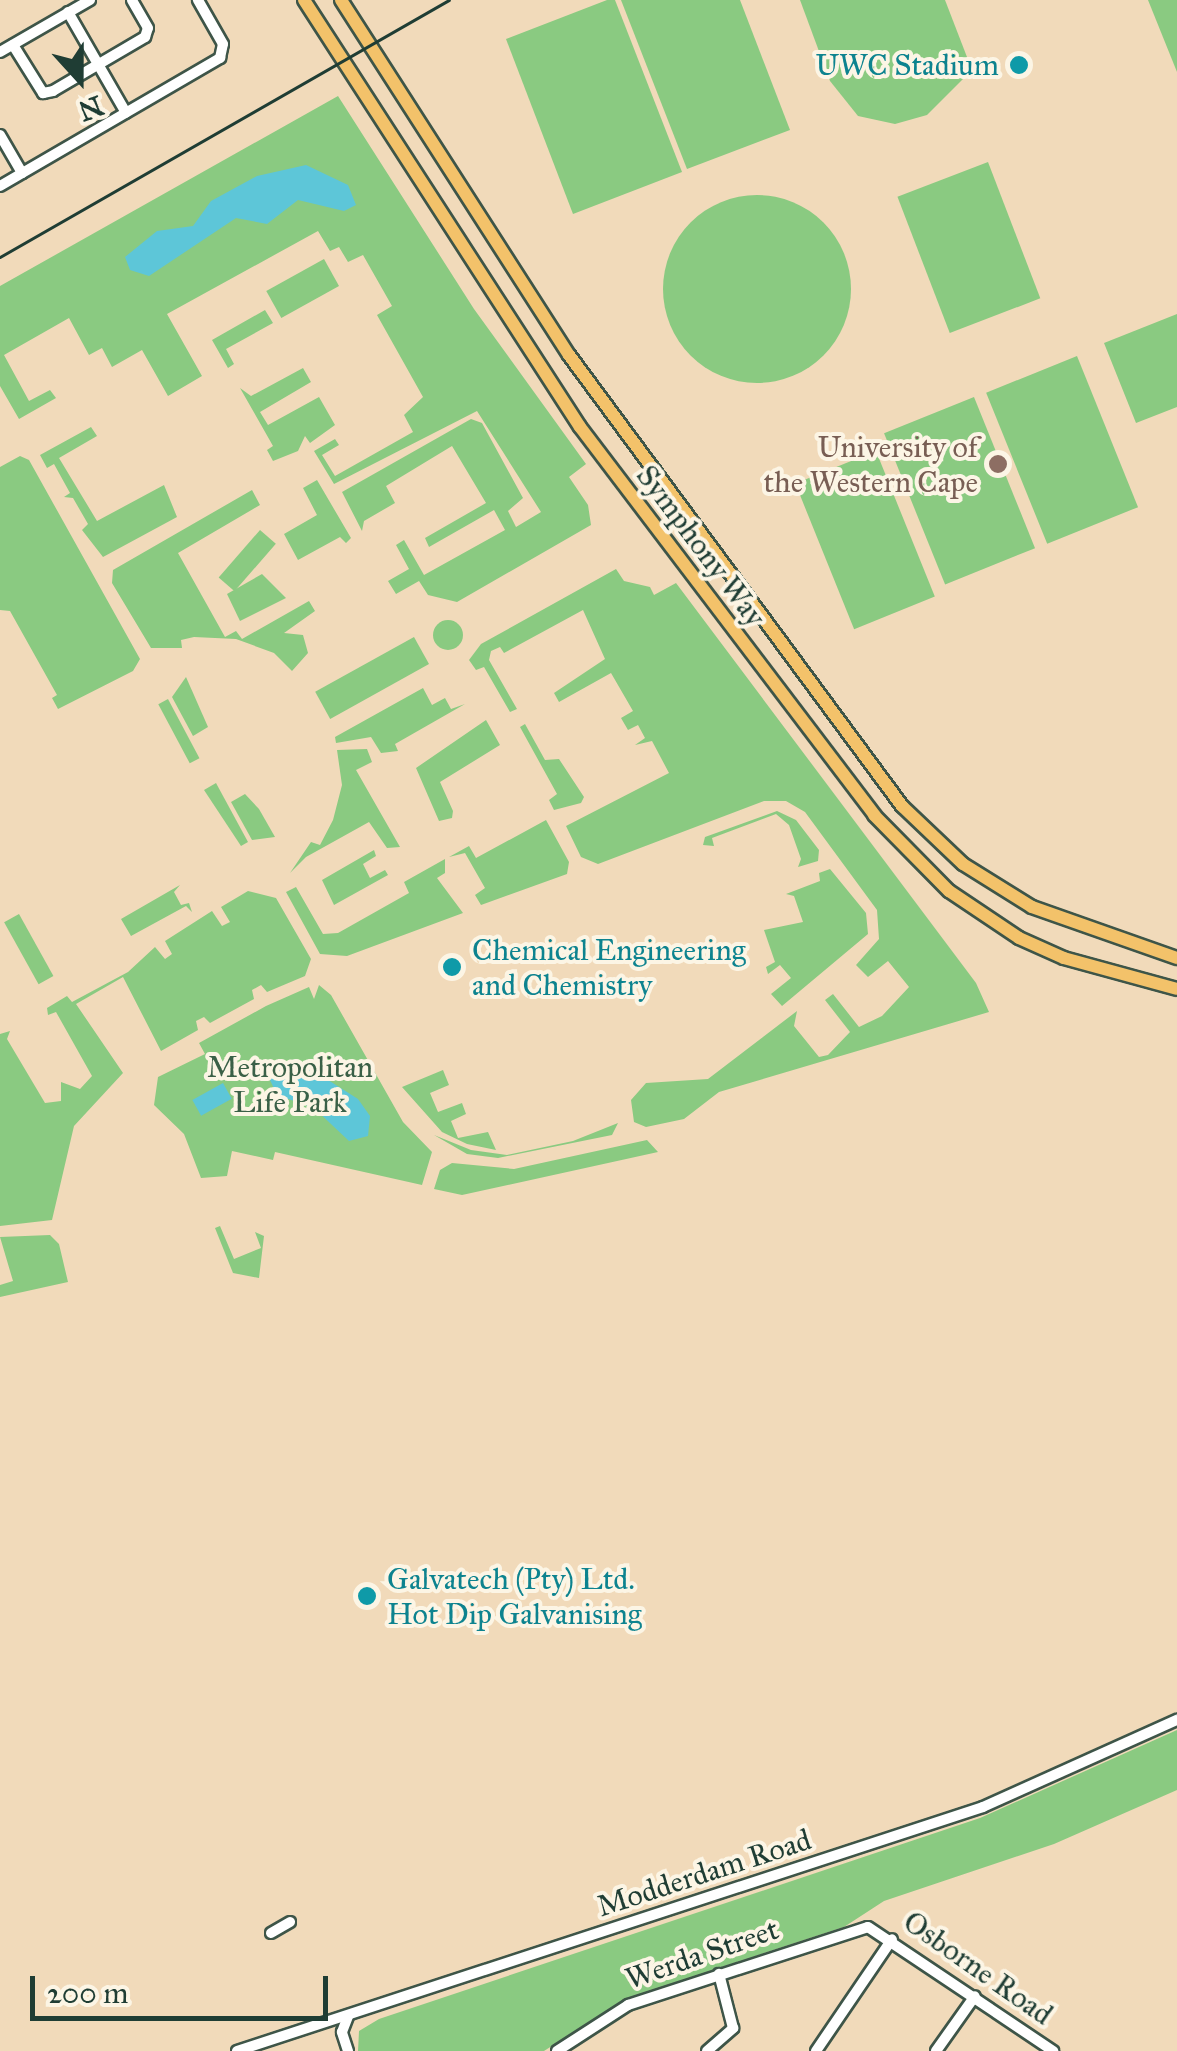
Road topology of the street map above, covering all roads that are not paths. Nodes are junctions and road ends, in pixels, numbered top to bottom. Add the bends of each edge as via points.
1 (90, 0) edge
2 (132, 0) edge
3 (198, 0) edge
4 (304, 0) edge
5 (341, 0) edge
6 (68, 12) junction
7 (13, 44) junction
8 (0, 52) edge
9 (98, 64) junction
10 (126, 113) junction
11 (0, 135) edge
12 (22, 173) junction
13 (0, 186) edge
14 (1177, 958) edge
15 (1177, 989) edge
16 (1177, 1720) edge
17 (290, 1922) dead end
18 (874, 1927) joint
19 (271, 1933) dead end
20 (892, 1940) junction
21 (719, 1974) junction
22 (975, 1996) junction
23 (348, 2016) junction
24 (327, 2023) junction
25 (342, 2032) junction
26 (237, 2051) edge
27 (348, 2051) edge
28 (557, 2051) edge
29 (707, 2051) edge
30 (816, 2051) edge
31 (936, 2051) edge
32 (1053, 2051) edge

1 - 6 street
2 - 9 street via 148,32
3 - 10 street via 224,44 222,55
4 - 15 main road, Symphony Way via 571,415 874,815 949,890 1019,938 1064,958
5 - 14 main road, Symphony Way via 569,355 902,806 964,864 1032,907
6 - 7 street
6 - 9 street
7 - 8 street
7 - 9 street via 43,93
9 - 10 street
10 - 12 street
11 - 12 street
12 - 13 street
16 - 23 street, Modderdam Road via 983,1807
17 - 19 street
18 - 20 street, Osborne Road
18 - 21 street, Werda Street
20 - 22 street, Osborne Road
20 - 30 street
21 - 28 street, Werda Street via 628,2005
21 - 29 street via 733,2028
22 - 31 street
22 - 32 street, Osborne Road
23 - 24 street, Modderdam Road
23 - 25 street
24 - 25 street
24 - 26 street, Modderdam Road
25 - 27 street

